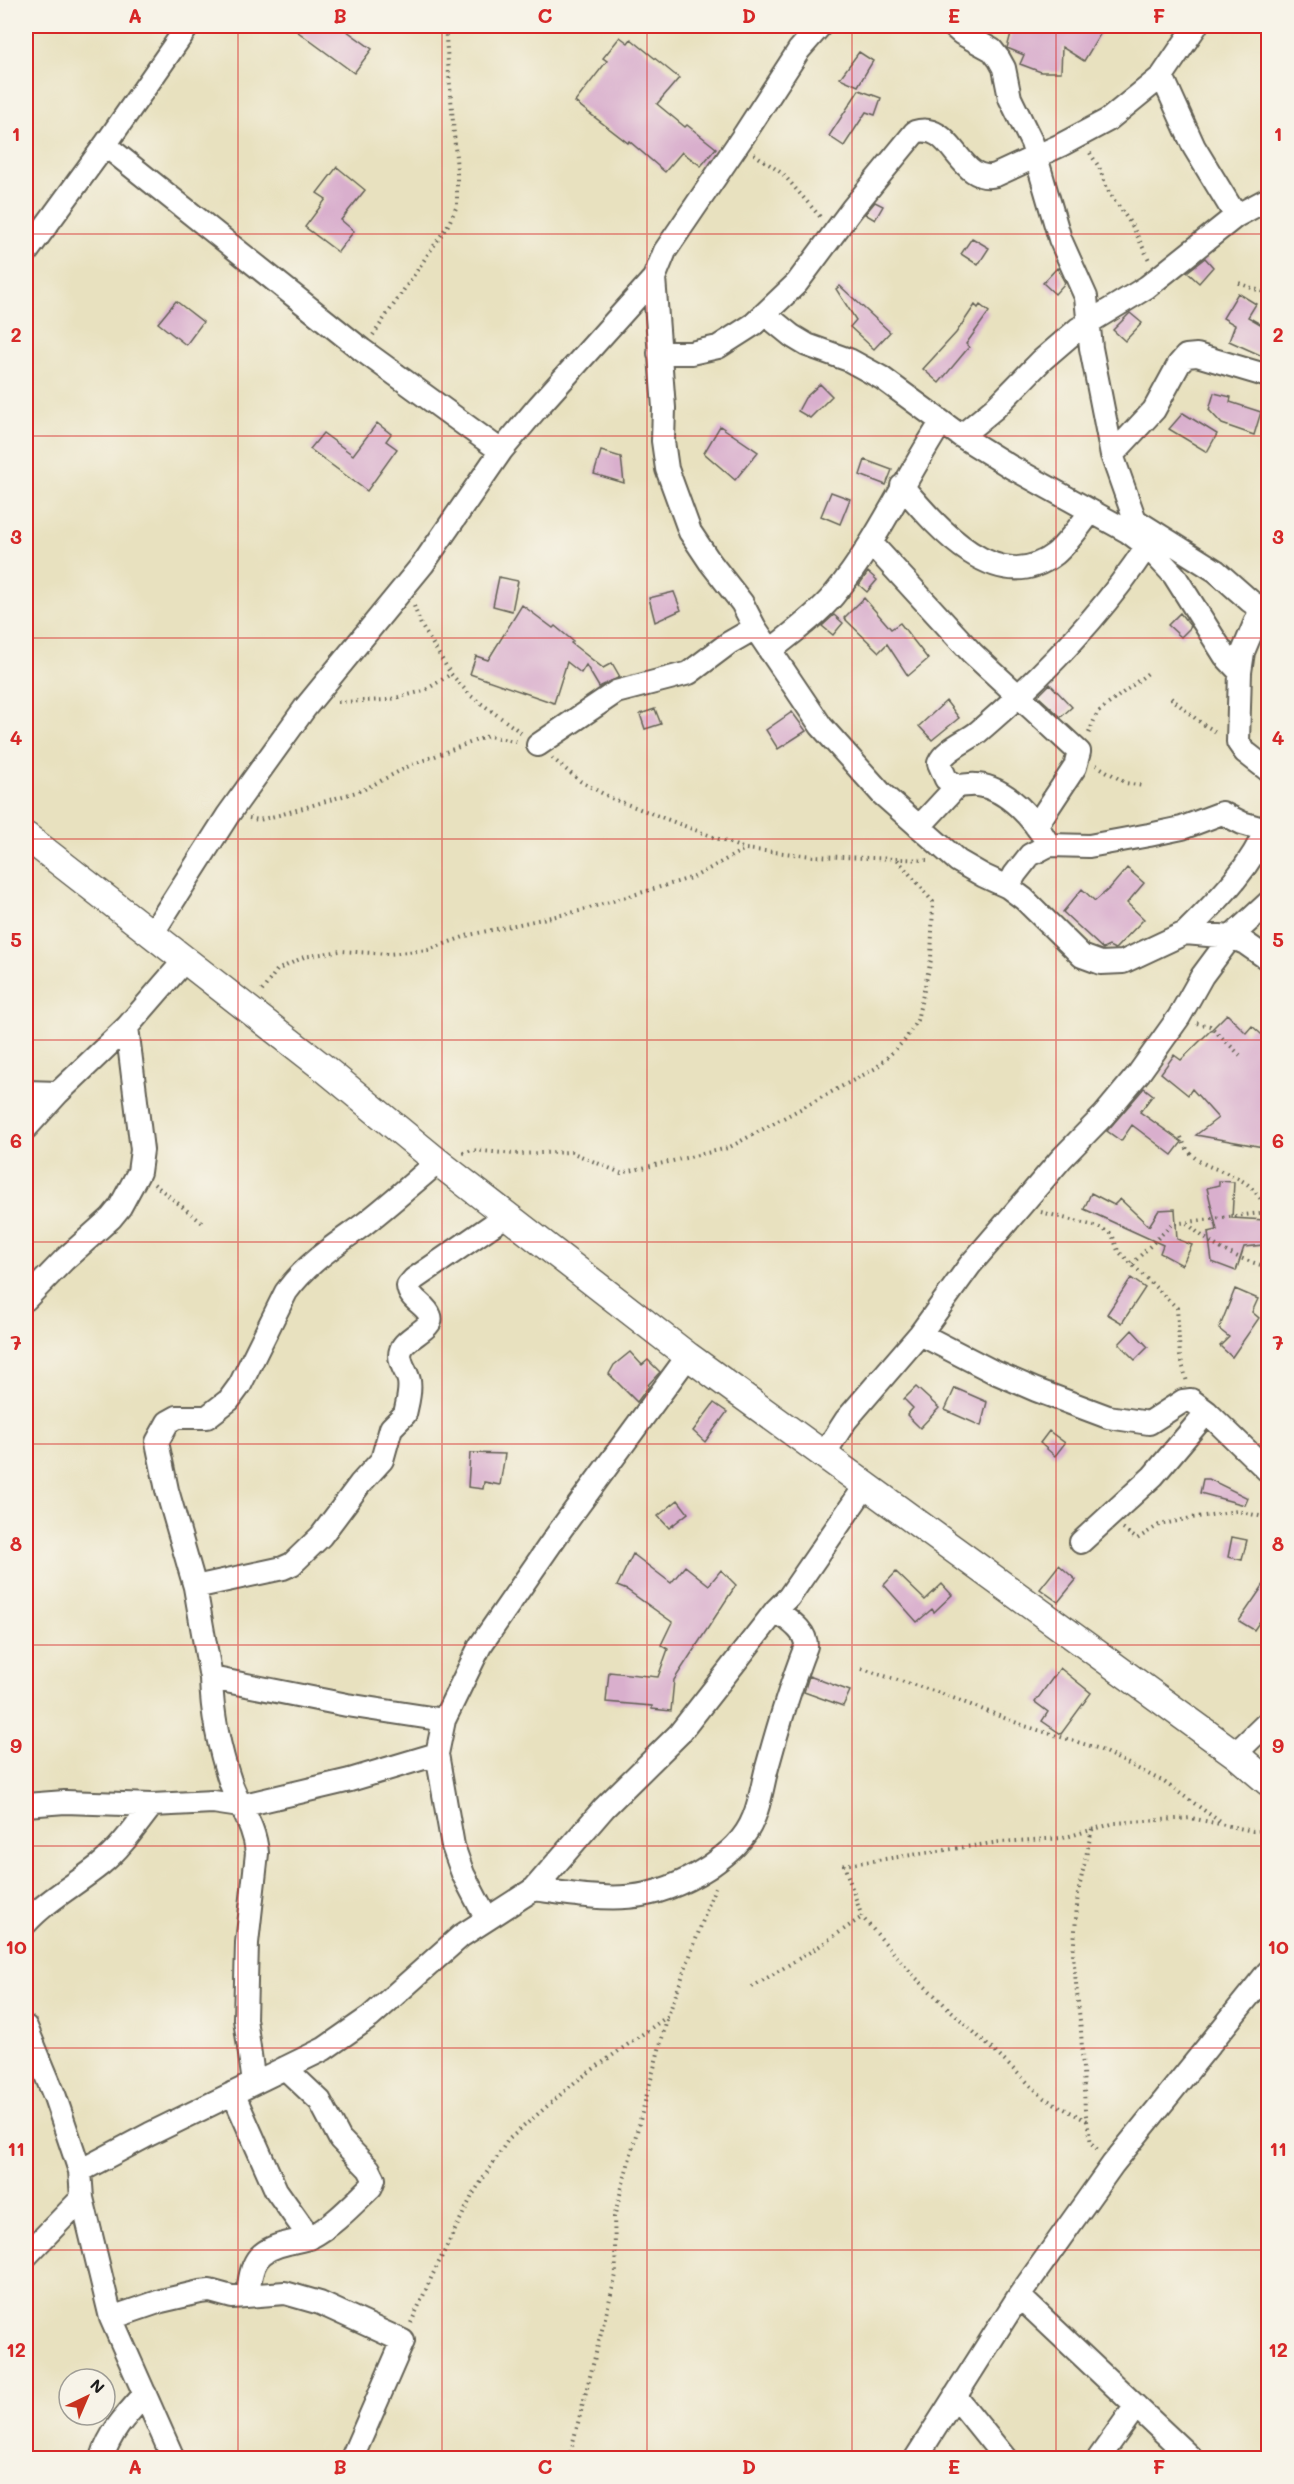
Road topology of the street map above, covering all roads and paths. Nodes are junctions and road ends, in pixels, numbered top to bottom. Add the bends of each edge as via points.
1 (188, 26) edge
2 (445, 26) edge
3 (820, 26) edge
4 (953, 26) edge
5 (1196, 26) edge
6 (1162, 76) junction
7 (1079, 136) junction
8 (739, 143) junction
9 (105, 145) junction
10 (1036, 156) junction
11 (1269, 199) edge
12 (1236, 216) junction
13 (836, 230) junction
14 (26, 253) edge
15 (654, 278) junction
16 (1158, 279) junction
17 (1239, 283) dead end
18 (1269, 294) edge
19 (765, 314) junction
20 (1088, 322) junction
21 (362, 350) junction
22 (659, 352) junction
23 (1269, 376) edge
24 (941, 423) junction
25 (961, 436) junction
26 (501, 451) junction
27 (1112, 455) junction
28 (902, 486) junction
29 (1091, 512) junction
30 (1131, 525) junction
31 (872, 543) junction
32 (1147, 546) junction
33 (1265, 611) edge
34 (755, 628) junction
35 (771, 651) junction
36 (1240, 672) junction
37 (1148, 673) dead end
38 (450, 674) dead end
39 (1018, 696) junction
40 (1171, 698) dead end
41 (305, 708) junction
42 (1238, 742) junction
43 (538, 745) joint
44 (1079, 753) junction
45 (1269, 771) edge
46 (957, 786) junction
47 (1143, 786) dead end
48 (228, 815) junction
49 (1036, 826) junction
50 (919, 827) junction
51 (1267, 827) edge
52 (26, 836) edge
53 (1049, 845) junction
54 (897, 859) junction
55 (958, 861) junction
56 (1008, 887) junction
57 (1269, 903) edge
58 (1185, 933) junction
59 (152, 934) junction
60 (1231, 937) junction
61 (1269, 959) edge
62 (185, 960) junction
63 (248, 1010) junction
64 (1179, 1017) junction
65 (127, 1027) junction
66 (1240, 1055) dead end
67 (26, 1092) edge
68 (58, 1093) junction
69 (26, 1128) edge
70 (1180, 1137) dead end
71 (438, 1162) junction
72 (139, 1172) junction
73 (1020, 1206) junction
74 (1269, 1211) edge
75 (507, 1215) junction
76 (1187, 1223) junction
77 (205, 1225) dead end
78 (1132, 1264) junction
79 (1269, 1268) edge
80 (26, 1299) edge
81 (920, 1334) junction
82 (688, 1356) junction
83 (1199, 1406) junction
84 (824, 1454) junction
85 (1269, 1471) edge
86 (866, 1485) junction
87 (1110, 1515) junction
88 (1269, 1518) edge
89 (1081, 1542) dead end
90 (195, 1587) junction
91 (776, 1610) junction
92 (862, 1668) dead end
93 (211, 1678) junction
94 (444, 1720) junction
95 (1269, 1722) edge
96 (437, 1754) junction
97 (1235, 1754) junction
98 (1269, 1782) edge
99 (26, 1805) edge
100 (152, 1805) junction
101 (240, 1806) junction
102 (1225, 1826) junction
103 (1092, 1829) junction
104 (1269, 1830) edge
105 (726, 1856) junction
106 (534, 1889) junction
107 (862, 1917) junction
108 (486, 1918) junction
109 (26, 1923) edge
110 (1269, 1972) edge
111 (752, 1987) dead end
112 (668, 2016) junction
113 (26, 2027) edge
114 (285, 2068) junction
115 (254, 2083) junction
116 (232, 2093) junction
117 (1087, 2121) junction
118 (1113, 2164) junction
119 (80, 2171) junction
120 (82, 2198) junction
121 (310, 2238) junction
122 (26, 2256) edge
123 (248, 2295) junction
124 (1019, 2296) junction
125 (111, 2318) junction
126 (404, 2341) junction
127 (145, 2394) junction
128 (955, 2396) junction
129 (1136, 2406) junction
130 (176, 2457) edge
131 (102, 2458) edge
132 (352, 2458) edge
133 (569, 2458) edge
134 (916, 2458) edge
135 (1005, 2458) edge
136 (1099, 2458) edge
137 (1191, 2458) edge

1 - 9 street
2 - 21 path via 457,206
3 - 8 street via 799,50
4 - 10 street via 992,50 999,59 1010,98
5 - 6 street
6 - 7 street via 1108,120
6 - 12 street via 1194,147
7 - 10 street
7 - 16 path via 1133,227
8 - 13 path via 783,174 824,222
8 - 15 street via 664,251
9 - 14 street
9 - 21 street
10 - 13 street via 985,178 975,175 933,132 915,132
10 - 20 street via 1060,239 1086,297
11 - 12 street
12 - 16 street
13 - 19 street via 797,283
15 - 22 street
15 - 26 street
16 - 20 street
17 - 18 path
19 - 22 street via 718,347 691,353
19 - 24 street via 807,345 849,360 882,378
20 - 25 street
20 - 27 street
21 - 26 street
22 - 34 street via 663,441 676,499 690,532 742,603
23 - 27 street via 1197,355 1186,356 1154,410
24 - 25 street
24 - 28 street
25 - 29 street
26 - 41 street via 423,564
27 - 30 street
28 - 29 street via 957,543 979,558 1007,567 1028,566 1049,558
28 - 31 street
29 - 30 street
30 - 32 street
30 - 33 street via 1216,571
31 - 35 street via 833,595
31 - 39 street via 972,653
32 - 36 street via 1174,575 1225,656
32 - 39 street via 1121,586
33 - 36 street via 1243,652
34 - 35 street
34 - 43 street via 689,673 616,692
35 - 50 street via 821,726 882,794
36 - 42 street
37 - 44 path via 1097,713
38 - 41 path via 424,691 387,700
39 - 44 street
39 - 46 street via 941,758 943,773
40 - 42 path via 1201,723
41 - 48 street
42 - 45 street
43 - 48 path via 488,736 411,765 363,790 259,820
44 - 47 path via 1126,783
44 - 49 street via 1075,767
46 - 49 street via 977,785 994,791 1011,801
46 - 50 street
48 - 59 street
49 - 53 street
50 - 55 street
51 - 53 street via 1242,823 1222,813 1149,836 1089,846
51 - 58 street via 1242,872
52 - 59 street
53 - 56 street via 1030,855
54 - 55 path
54 - 63 path via 745,849 694,877 428,950 388,954 340,951 304,957 277,970
54 - 71 path via 933,902 931,960 917,1020 905,1040 876,1068 728,1148 621,1173 571,1152 514,1154 472,1150
55 - 56 street
56 - 58 street via 1082,956 1101,963 1123,962
57 - 60 street
58 - 60 street
59 - 62 street
60 - 61 street
60 - 64 street via 1202,976
62 - 63 street
62 - 65 street
63 - 71 street
64 - 66 path via 1210,1026
64 - 73 street via 1132,1082
65 - 68 street
65 - 72 street via 142,1150
67 - 68 street
68 - 69 street
70 - 74 path via 1186,1152 1200,1163 1247,1184
71 - 75 street
71 - 90 street via 318,1257 295,1280 230,1400 207,1417 177,1418 161,1431 157,1442 167,1490
72 - 77 path
72 - 80 street via 111,1218
73 - 78 path via 1112,1234 1118,1251
73 - 81 street via 970,1265
74 - 76 path
75 - 82 street
75 - 90 street via 411,1281 408,1290 427,1312 430,1322 406,1341 400,1351 409,1380 405,1414 391,1428 382,1460 321,1536 283,1568
76 - 78 path via 1172,1224
76 - 79 path via 1208,1242 1240,1259
78 - 83 path via 1177,1308 1180,1356
81 - 83 street via 992,1371 1108,1417 1149,1423 1183,1401
81 - 84 street via 846,1420
82 - 84 street
82 - 94 street via 480,1646
83 - 85 street
83 - 87 street via 1153,1476
84 - 86 street
86 - 91 street
86 - 97 street
87 - 88 path via 1137,1539 1159,1525 1191,1518 1237,1511
87 - 89 street
90 - 93 street
91 - 105 street via 800,1630 806,1646 754,1818 741,1842
91 - 106 street via 679,1734 604,1808
92 - 102 path via 1097,1748 1164,1782
93 - 94 street
93 - 101 street via 219,1743
94 - 96 street
95 - 97 street
96 - 101 street
96 - 108 street via 453,1846
97 - 98 street
99 - 100 street
100 - 101 street via 213,1802
100 - 109 street via 101,1864
101 - 115 street via 252,1826 257,1853 245,2019
102 - 103 path via 1191,1818 1115,1823
102 - 104 path via 1253,1832
103 - 107 path via 1063,1838 1000,1842 844,1864
103 - 117 path via 1078,1893 1073,1955
105 - 106 street via 670,1889 646,1895 593,1897
105 - 112 path
106 - 108 street
107 - 111 path
107 - 117 path via 915,1977 1044,2098
108 - 114 street via 433,1959 370,2017 324,2049
110 - 118 street
112 - 126 path via 575,2082 508,2140 474,2194
112 - 133 path via 614,2217 616,2275
113 - 119 street
114 - 115 street
114 - 121 street via 320,2101 340,2139 374,2179 372,2187
115 - 116 street
116 - 119 street
116 - 121 street via 276,2190
117 - 118 path via 1091,2143
118 - 124 street
119 - 120 street
120 - 122 street
120 - 125 street
121 - 123 street via 269,2247 250,2272
123 - 125 street via 200,2292
123 - 126 street via 285,2293 320,2303
124 - 128 street
124 - 129 street
125 - 127 street
126 - 132 street
127 - 130 street
127 - 131 street via 124,2417
128 - 134 street
128 - 135 street
129 - 136 street
129 - 137 street

